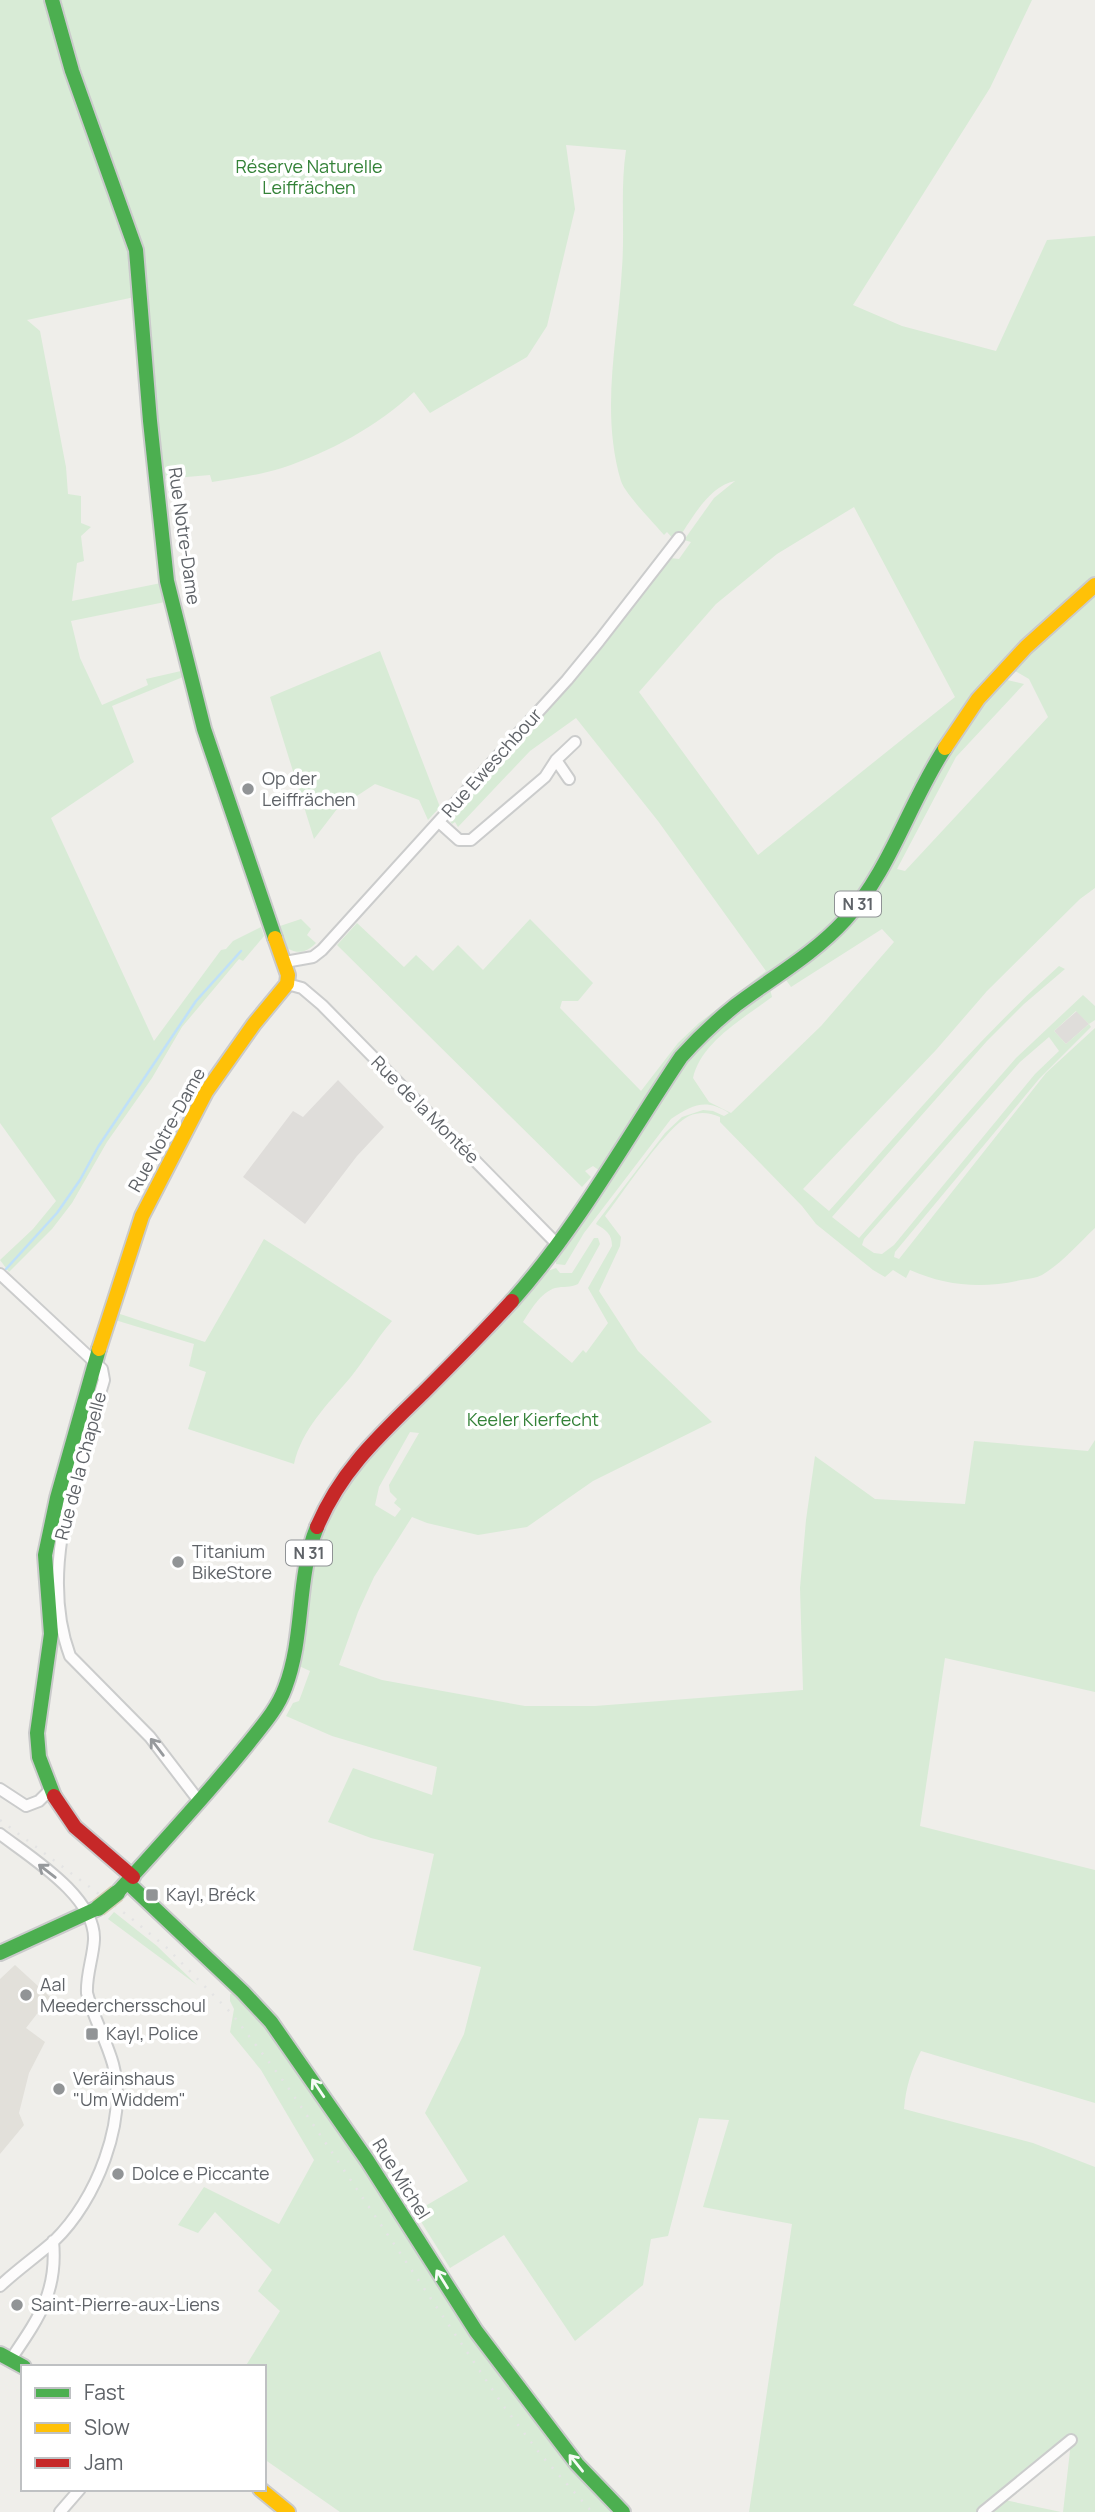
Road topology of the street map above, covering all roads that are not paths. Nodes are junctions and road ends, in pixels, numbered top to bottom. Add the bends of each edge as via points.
1 (52, 0) edge
2 (678, 538) dead end
3 (1095, 585) edge
4 (575, 742) dead end
5 (556, 760) junction
6 (569, 779) dead end
7 (439, 822) junction
8 (285, 962) junction
9 (286, 984) junction
10 (558, 1245) junction
11 (0, 1274) edge
12 (96, 1362) junction
13 (71, 1656) junction
14 (49, 1660) junction
15 (0, 1789) edge
16 (50, 1790) junction
17 (199, 1801) junction
18 (0, 1834) edge
19 (126, 1884) junction
20 (93, 1911) junction
21 (0, 1953) edge
22 (53, 2241) junction
23 (0, 2286) edge
24 (12, 2360) edge
25 (1071, 2440) dead end
26 (78, 2491) edge
27 (262, 2491) edge
28 (60, 2512) edge
29 (288, 2512) edge
30 (623, 2512) edge
31 (983, 2512) edge

1 - 8 main road, Rue Notre-Dame via 72,71 136,250 167,581 204,729
2 - 7 street, Rue Eweschbour via 600,641
3 - 10 main road, N 31 via 1026,647 978,699 931,770 875,878 846,919 799,962 718,1020 681,1057
4 - 5 street
5 - 6 street
5 - 7 street via 545,777 471,840 458,840
7 - 8 street, Rue Eweschbour via 322,950 313,957
8 - 9 main road, Rue Notre-Dame
9 - 10 street, Rue de la Montée via 302,988 322,1005
9 - 12 main road, Rue Notre-Dame via 206,1091 159,1181 130,1250
10 - 17 main road, N 31 via 495,1320 360,1455 343,1478 312,1539 285,1689 262,1728
11 - 12 street
12 - 13 street, Rue de la Chapelle via 104,1380 58,1554 65,1642
12 - 14 main road, Rue Notre-Dame via 45,1555
13 - 14 street
17 -> 13 street via 150,1737
14 - 16 main road, Rue Notre-Dame via 37,1734
15 - 16 street via 26,1806
16 - 19 main road, Rue Notre-Dame via 75,1827
17 - 19 main road, N 31
20 -> 18 street
19 - 20 main road, N 31, bridge
30 -> 19 main road, Rue Michel via 577,2464 477,2331 271,2022
20 - 21 main road, N 31
20 - 22 street via 87,1993 113,2065 117,2104 95,2183 83,2206
22 - 23 street
22 - 24 street via 56,2266 48,2299
25 - 31 street
26 - 28 street
27 - 29 main road

